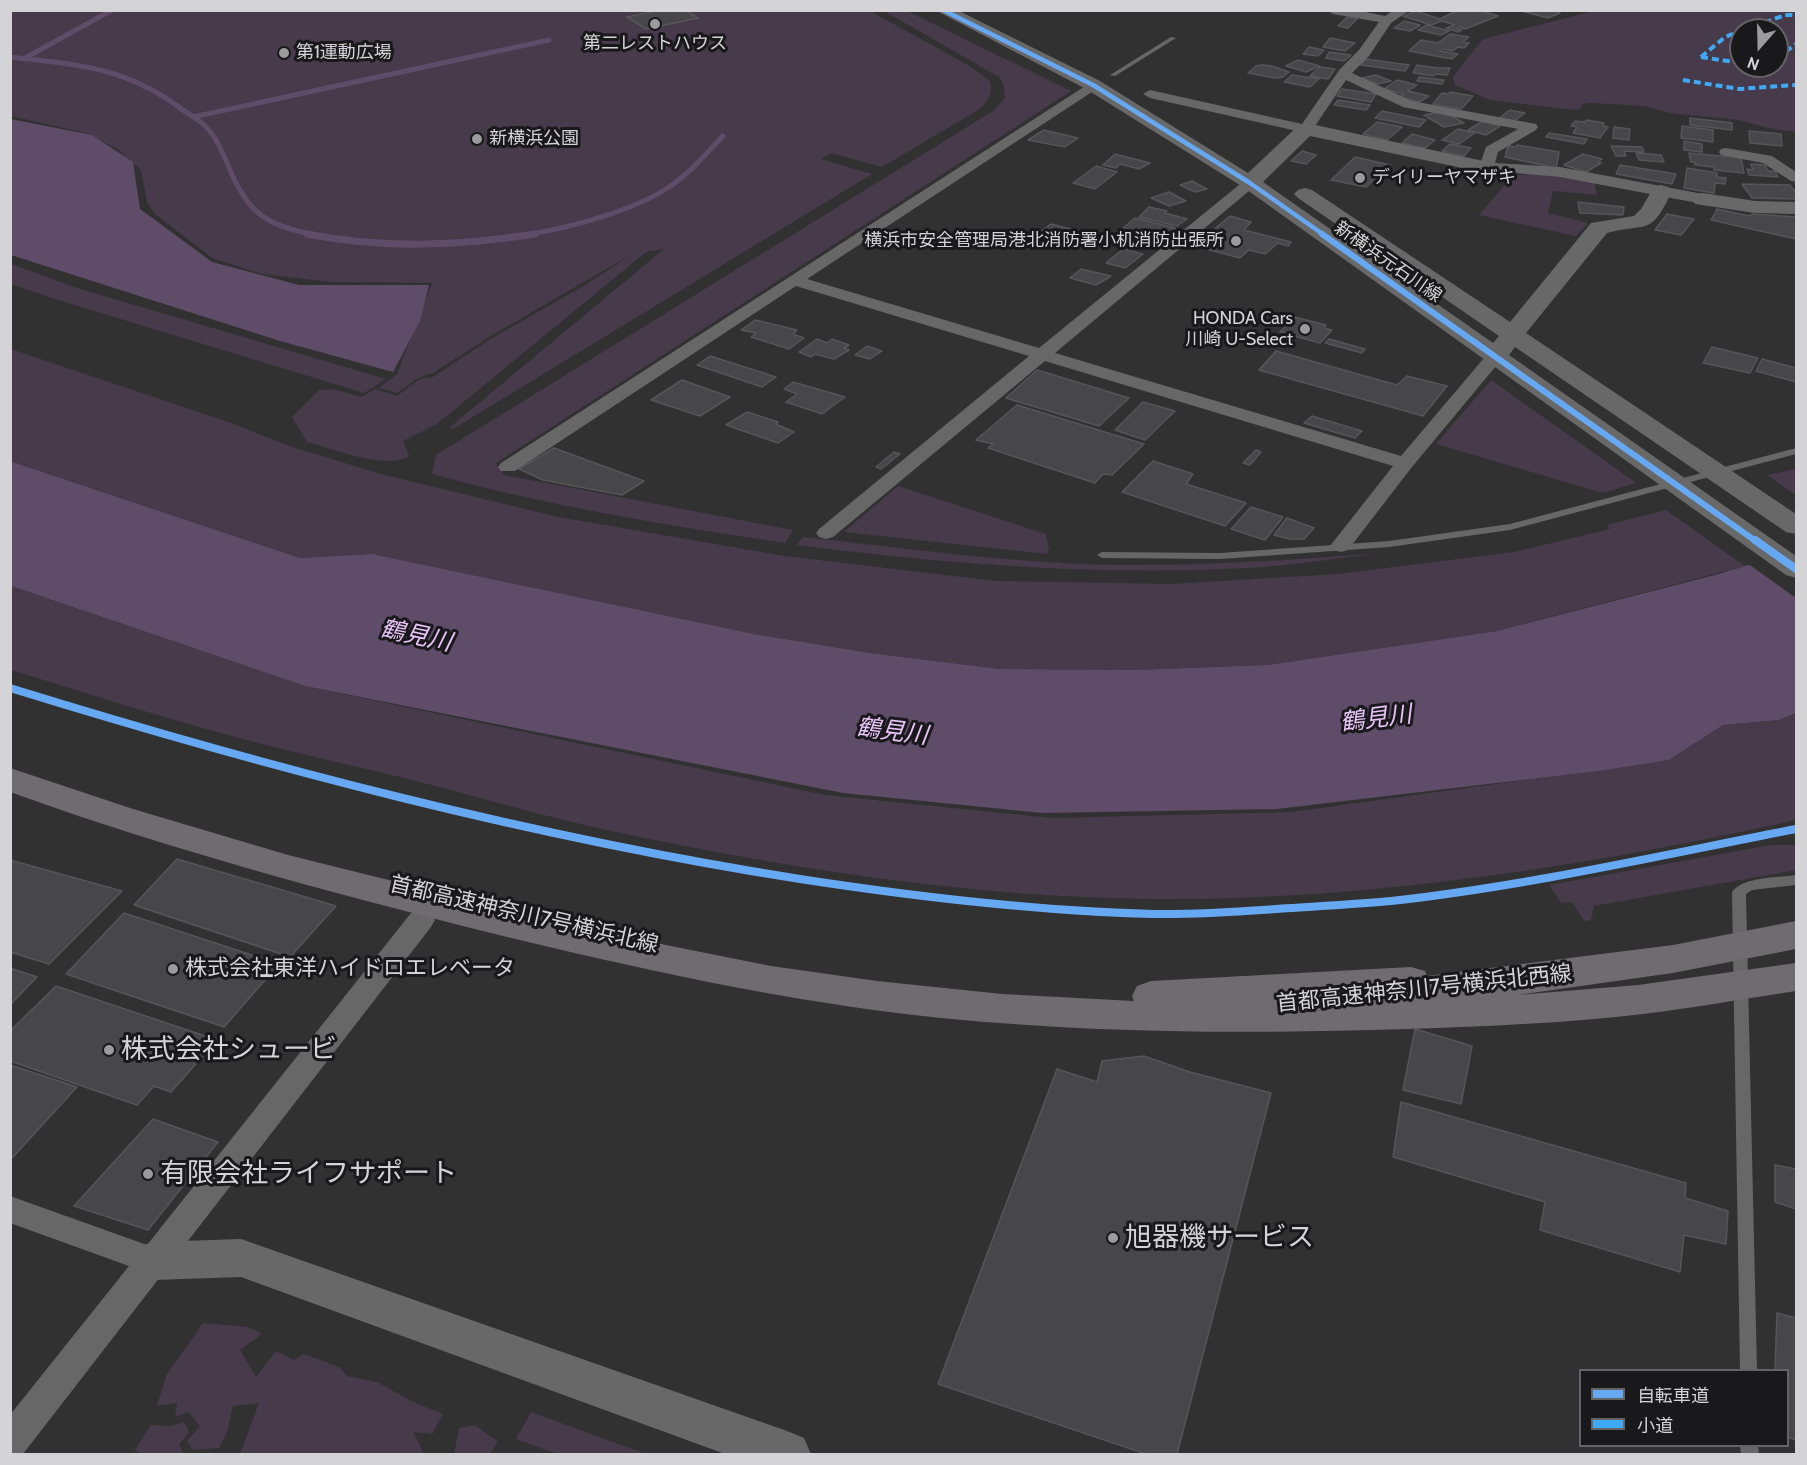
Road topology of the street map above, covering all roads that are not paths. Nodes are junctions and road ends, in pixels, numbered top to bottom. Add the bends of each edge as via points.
1 (943, 10) edge
2 (983, 10) edge
3 (1333, 10) edge
4 (1404, 10) edge
5 (1002, 19) dead end
6 (1387, 20) junction
7 (1173, 38) dead end
8 (1072, 54) dead end
9 (1344, 74) junction
10 (1113, 75) junction
11 (1093, 85) junction
12 (1150, 94) junction
13 (1197, 123) dead end
14 (1306, 129) junction
15 (1726, 152) dead end
16 (1486, 167) junction
17 (1272, 172) junction
18 (1797, 178) edge
19 (1250, 183) junction
20 (1661, 191) junction
21 (1703, 199) joint
22 (1797, 208) edge
23 (793, 280) junction
24 (1512, 334) junction
25 (1042, 354) junction
26 (1495, 357) junction
27 (1797, 451) edge
28 (1405, 463) junction
29 (508, 467) dead end
30 (1797, 526) edge
31 (826, 533) dead end
32 (1341, 546) junction
33 (1102, 555) dead end
34 (1797, 568) edge
35 (10, 767) edge
36 (10, 778) edge
37 (1797, 880) edge
38 (421, 920) dead end
39 (1797, 922) edge
40 (1797, 935) edge
41 (1797, 966) edge
42 (1797, 977) edge
43 (1050, 1005) junction
44 (10, 1209) edge
45 (153, 1261) junction
46 (1748, 1369) edge
47 (10, 1443) edge
48 (787, 1455) edge

1 - 11 street, 新横浜元石川線
2 - 5 street
3 - 6 street
4 - 6 street
6 - 9 street
7 - 10 lane
8 - 10 street
9 - 14 street
9 - 16 street via 1408,104 1531,127 1491,150
10 - 12 street
11 - 19 street, 新横浜元石川線
11 - 23 street
12 - 13 street
12 - 14 street
14 - 16 street
14 - 17 street
15 - 18 street via 1767,159
16 - 20 street via 1560,172
17 - 19 street
17 - 24 street, 新横浜元石川線
19 - 25 street
19 - 26 street, 新横浜元石川線
20 - 21 street
20 - 24 street via 1646,218 1599,228
21 - 22 street via 1755,207
23 - 25 street
23 - 29 street
24 - 26 street
24 - 30 street, 新横浜元石川線
25 - 28 street
25 - 31 street
26 - 28 street
26 - 34 street, 新横浜元石川線
27 - 32 lane via 1523,525 1389,544
28 - 32 street
32 - 33 lane via 1220,556
35 - 43 highway, 首都高速神奈川7号横浜北線 via 199,832 605,936 804,975
36 - 43 highway, 首都高速神奈川7号横浜北線 via 189,840 402,898 601,946 812,987 966,1006
37 - 46 lane via 1749,886 1738,892
38 - 45 street
39 - 43 highway, 首都高速神奈川7号横浜北西線 via 1662,949 1486,974
40 - 43 highway, 首都高速神奈川7号横浜北西線 via 1673,960 1361,998 1152,1012
41 - 43 highway via 1520,999
42 - 43 highway via 1618,1002 1437,1013 1153,1017
44 - 45 street
45 - 47 street
45 - 48 street via 241,1258

